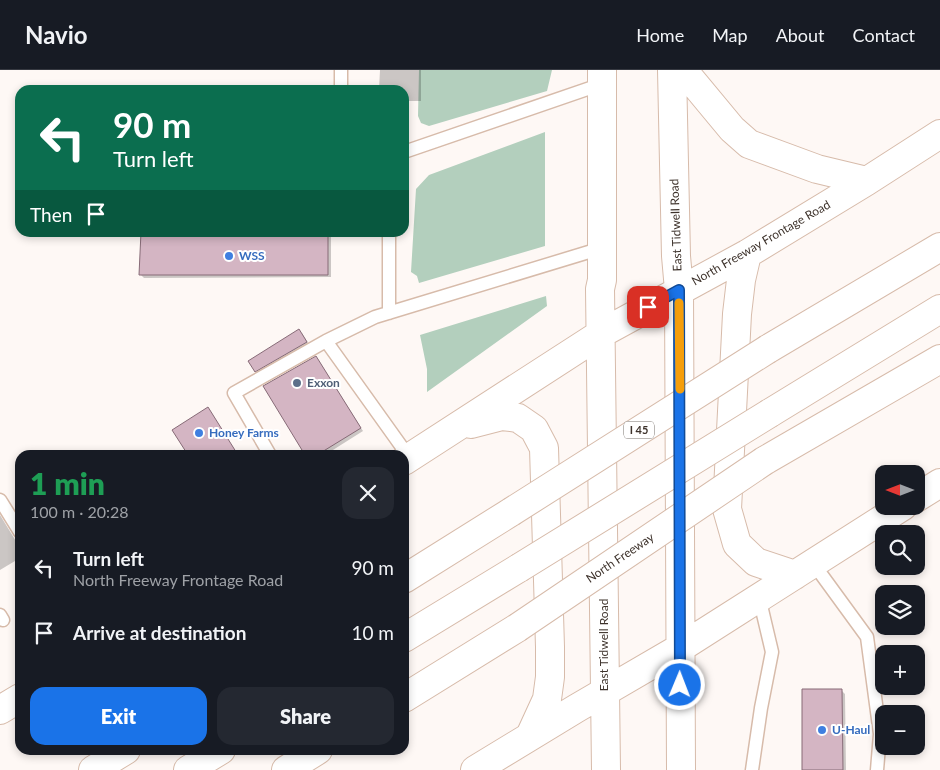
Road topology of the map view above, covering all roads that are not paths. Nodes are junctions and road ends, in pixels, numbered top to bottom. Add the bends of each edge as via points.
1 (341, 70) edge
2 (672, 70) edge
3 (686, 70) edge
4 (602, 77) edge
5 (340, 85) edge
6 (940, 134) edge
7 (409, 150) edge
8 (867, 181) junction
9 (389, 237) edge
10 (940, 247) edge
11 (602, 248) junction
12 (747, 254) junction
13 (679, 290) junction
14 (940, 309) edge
15 (389, 313) junction
16 (602, 333) junction
17 (326, 341) junction
18 (940, 358) edge
19 (453, 429) junction
20 (267, 450) edge
21 (400, 450) edge
22 (409, 457) edge
23 (940, 483) edge
24 (925, 492) edge
25 (0, 500) edge
26 (889, 515) edge
27 (15, 524) edge
28 (804, 569) junction
29 (409, 575) edge
30 (759, 597) junction
31 (409, 635) edge
32 (680, 648) junction
33 (604, 692) junction
34 (409, 695) edge
35 (15, 701) edge
36 (0, 710) edge
37 (530, 736) junction
38 (118, 755) edge
39 (213, 755) edge
40 (310, 755) edge
41 (93, 770) edge
42 (188, 770) edge
43 (286, 770) edge
44 (475, 770) edge
45 (606, 770) edge
46 (681, 770) edge
47 (752, 770) edge
48 (877, 770) edge

1 - 5 lane
2 - 13 main road, East Tidwell Road
3 - 8 main road via 732,129 749,144 817,169
4 - 7 lane
4 - 11 main road, East Tidwell Road
6 - 8 main road, North Freeway Frontage Road
8 - 12 main road, North Freeway Frontage Road
9 - 15 lane
10 - 29 main road, I 45, bridge via 768,349
11 - 15 lane
11 - 16 main road, East Tidwell Road
12 - 13 main road, North Freeway Frontage Road
12 - 28 main road via 736,314 727,509 737,544 756,562
13 - 16 main road, North Freeway Frontage Road
13 - 32 main road, East Tidwell Road
14 - 31 main road, bridge
15 - 17 lane
16 - 19 main road, North Freeway Frontage Road
16 - 33 main road, East Tidwell Road
17 - 20 lane via 234,393
17 - 21 lane
18 - 34 main road, North Freeway, bridge via 764,461 517,628
19 - 22 main road, North Freeway Frontage Road
19 - 37 main road via 502,416 518,418 534,429 544,448 550,677 547,699
23 - 24 main road
25 - 27 lane
26 - 28 main road
28 - 30 main road
28 - 48 lane via 867,637 880,734
30 - 32 main road
30 - 47 lane via 772,652
32 - 33 main road
32 - 46 main road, East Tidwell Road
33 - 37 main road
33 - 45 main road, East Tidwell Road
35 - 36 main road
37 - 44 main road
38 - 41 main road
39 - 42 main road
40 - 43 main road

